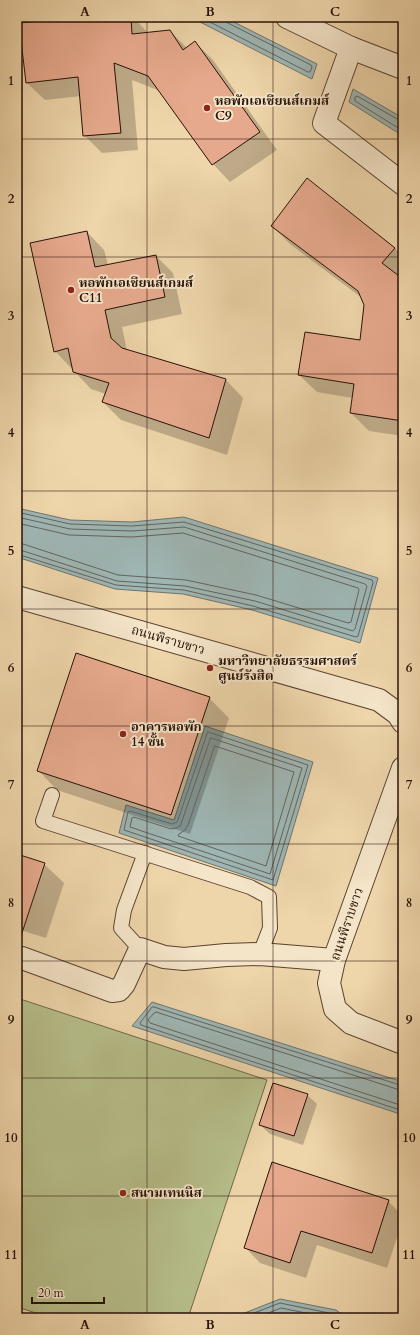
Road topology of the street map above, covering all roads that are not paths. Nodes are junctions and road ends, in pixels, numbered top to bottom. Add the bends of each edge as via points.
1 (287, 17) edge
2 (351, 48) junction
3 (403, 68) edge
4 (403, 184) edge
5 (17, 598) edge
6 (403, 722) edge
7 (403, 768) edge
8 (52, 795) dead end
9 (145, 853) junction
10 (140, 949) junction
11 (260, 954) junction
12 (22, 958) dead end
13 (334, 960) junction
14 (403, 1043) edge

1 - 2 street
2 - 3 street
2 - 4 street via 324,123
5 - 6 street, ถนนพิราบขาว via 379,700 398,714
7 - 13 street, ถนนพิราบขาว
8 - 9 lane via 43,821
9 - 10 lane via 124,910 121,928
9 - 11 lane via 250,887 269,897 270,928
10 - 11 street via 164,957 184,959
10 - 12 street via 124,984 119,990 112,991
11 - 13 street
13 - 14 street, ถนนพิราบขาว via 329,983 335,1009 351,1023

